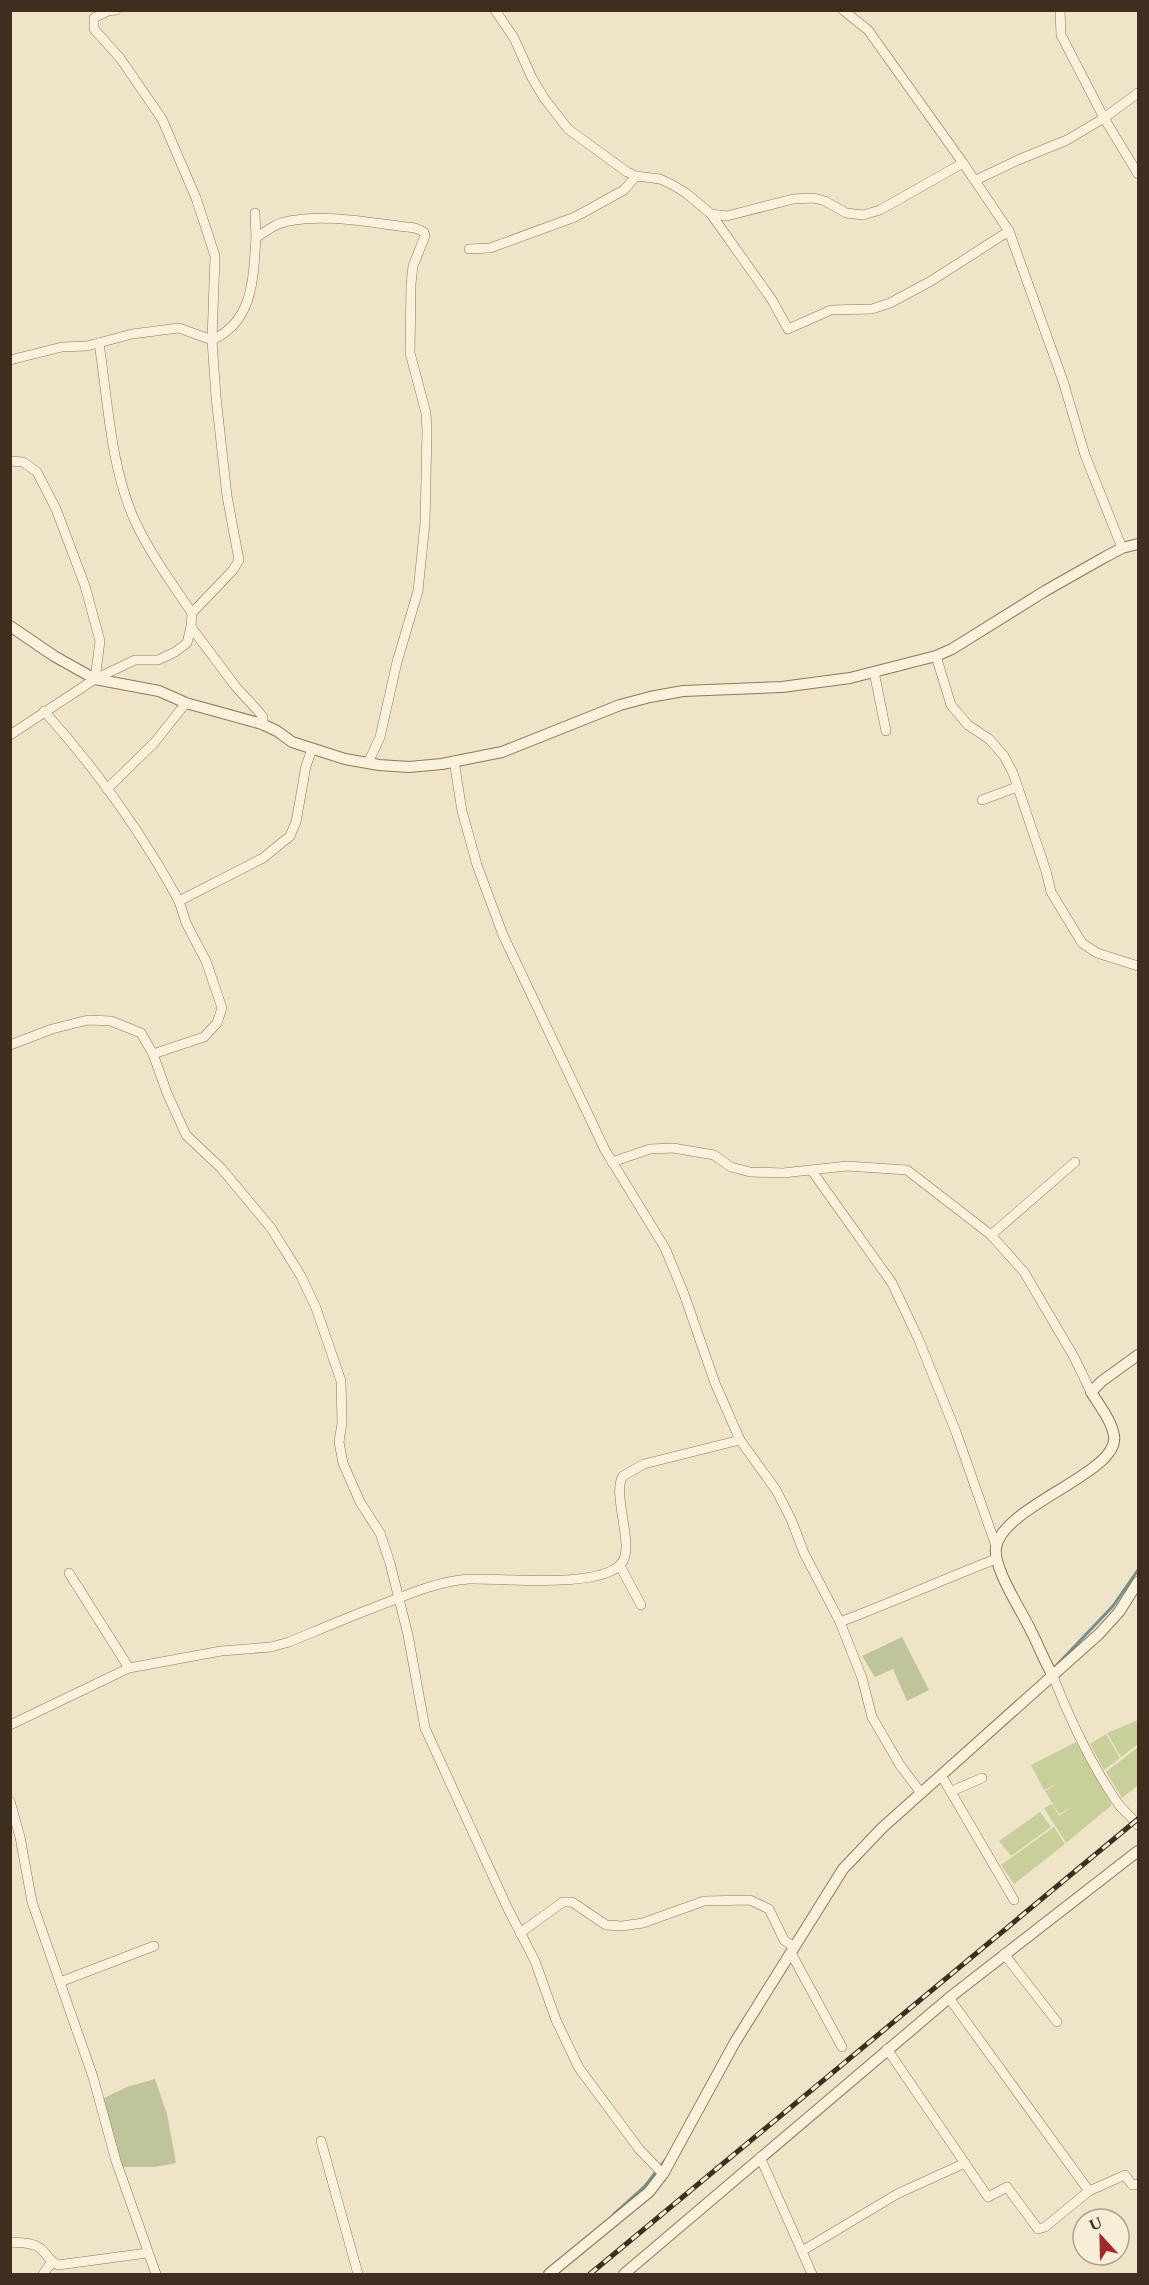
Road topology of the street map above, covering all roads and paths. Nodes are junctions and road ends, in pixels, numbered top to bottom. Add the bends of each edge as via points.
1 (117, 10) edge
2 (495, 10) edge
3 (843, 10) edge
4 (1060, 10) edge
5 (1138, 93) edge
6 (1104, 118) junction
7 (963, 163) junction
8 (1138, 174) edge
9 (636, 176) junction
10 (976, 180) junction
11 (255, 213) dead end
12 (711, 214) junction
13 (1009, 231) junction
14 (256, 238) junction
15 (469, 249) dead end
16 (212, 340) junction
17 (99, 343) junction
18 (10, 360) edge
19 (10, 461) edge
20 (1138, 544) edge
21 (1122, 548) junction
22 (192, 612) junction
23 (10, 626) edge
24 (191, 627) junction
25 (936, 656) junction
26 (874, 672) junction
27 (95, 679) junction
28 (186, 703) junction
29 (44, 711) junction
30 (263, 725) junction
31 (886, 731) dead end
32 (10, 735) edge
33 (312, 749) junction
34 (454, 761) junction
35 (368, 763) junction
36 (1017, 787) junction
37 (107, 789) junction
38 (982, 800) dead end
39 (179, 901) junction
40 (1138, 966) edge
41 (10, 1044) edge
42 (153, 1053) junction
43 (612, 1162) junction
44 (1075, 1162) dead end
45 (812, 1171) junction
46 (991, 1234) junction
47 (1138, 1355) edge
48 (1091, 1392) junction
49 (740, 1440) junction
50 (996, 1546) junction
51 (996, 1559) junction
52 (620, 1566) junction
53 (69, 1574) dead end
54 (1138, 1582) edge
55 (397, 1598) junction
56 (641, 1605) dead end
57 (840, 1622) junction
58 (129, 1668) junction
59 (1052, 1675) junction
60 (10, 1725) edge
61 (940, 1775) junction
62 (982, 1778) dead end
63 (918, 1790) junction
64 (952, 1791) junction
65 (10, 1801) edge
66 (1138, 1825) edge
67 (1138, 1851) edge
68 (1014, 1900) dead end
69 (520, 1933) junction
70 (154, 1946) dead end
71 (791, 1947) junction
72 (1004, 1954) junction
73 (60, 1982) junction
74 (949, 1998) junction
75 (1057, 2022) dead end
76 (842, 2047) dead end
77 (887, 2049) junction
78 (321, 2140) dead end
79 (760, 2157) junction
80 (965, 2163) junction
81 (662, 2173) junction
82 (1138, 2184) edge
83 (1089, 2191) junction
84 (10, 2242) edge
85 (802, 2251) junction
86 (147, 2253) junction
87 (52, 2262) junction
88 (628, 2273) edge
89 (43, 2274) edge
90 (156, 2274) edge
91 (358, 2274) edge
92 (549, 2274) edge
93 (812, 2274) edge

1 - 16 street via 94,18 94,29 120,58 162,119 196,198 215,256
2 - 9 street via 544,98 568,129
3 - 7 street via 868,30
4 - 6 street via 1061,35
5 - 6 street
6 - 8 street
6 - 10 street via 1067,140
7 - 10 street
7 - 12 street via 880,210 863,215 846,213 814,198 793,199 727,216
9 - 12 street via 671,184
9 - 15 street via 624,190 575,217 490,248
10 - 13 street
11 - 14 street
12 - 13 street via 772,300 787,329 831,310 872,309 890,303
13 - 21 street via 1085,455
14 - 16 street via 250,295 233,326
14 - 35 street via 288,221 326,219 415,228 424,234 414,266 410,301 410,353 427,422 423,551 418,591 380,737
16 - 17 street via 179,328
16 - 22 street via 221,449 239,560
17 - 18 street
17 - 22 street via 110,434 133,518
19 - 27 street via 23,462 37,472 56,509 86,586 99,641
20 - 21 street
21 - 25 street
22 - 24 street
23 - 27 street
24 - 27 street via 187,643 175,652 158,660 135,660
24 - 30 street via 263,717
25 - 26 street
25 - 36 street via 951,705 1004,756
26 - 31 street
26 - 34 street via 782,687 683,691 650,697 502,752
27 - 28 street via 159,691
27 - 29 street
28 - 30 street
28 - 37 street via 154,743
29 - 32 street
29 - 37 street
30 - 33 street
33 - 35 street
33 - 39 street via 290,836 263,858
34 - 35 street via 409,767
34 - 43 street via 462,811 502,935
36 - 38 street
36 - 40 street via 1051,892 1082,943 1097,953
37 - 39 street
39 - 42 street via 222,1008 217,1023 204,1037
41 - 42 street via 88,1020 111,1021 141,1034
42 - 55 street via 186,1135 221,1168 271,1228 316,1308 341,1381 339,1442 343,1463 380,1533
43 - 45 street via 650,1149 674,1148 714,1155 731,1167 750,1172
43 - 49 street via 665,1248
44 - 46 street
45 - 46 street via 847,1166 907,1170
45 - 50 street via 892,1283 956,1432
46 - 48 street via 1024,1272
47 - 48 street
48 - 50 street via 1114,1435 1114,1444 1106,1456 1081,1476 1006,1526
49 - 52 street via 644,1464 623,1476 620,1489 625,1559
49 - 57 street via 776,1490
50 - 51 street
51 - 57 street
51 - 59 street
52 - 55 street via 611,1572 571,1580 468,1579 422,1588
52 - 56 street
53 - 58 street
54 - 59 street via 1099,1634
55 - 58 street via 271,1647 221,1651
55 - 69 street via 425,1728
57 - 63 street via 872,1717
58 - 60 street
59 - 61 street
59 - 66 street via 1101,1774 1120,1806
61 - 63 street
61 - 64 street
62 - 64 street
63 - 71 street via 843,1869
64 - 68 street
65 - 73 street via 32,1902
67 - 72 street
69 - 71 street via 564,1902 572,1902 606,1925 622,1926 643,1923 704,1901 750,1900 769,1909
69 - 81 street via 579,2068
70 - 73 street
71 - 76 street
71 - 81 street
72 - 74 street
72 - 75 street
73 - 86 street
74 - 77 street
74 - 83 street
77 - 79 street
77 - 80 street
78 - 91 street
79 - 85 street
79 - 88 street
80 - 83 street via 988,2197 1007,2187 1038,2229
80 - 85 street via 897,2194
81 - 92 street via 649,2192
82 - 83 street via 1132,2185 1125,2175
84 - 87 street via 35,2245
85 - 93 street
86 - 87 street via 58,2265
86 - 90 street
87 - 89 street

